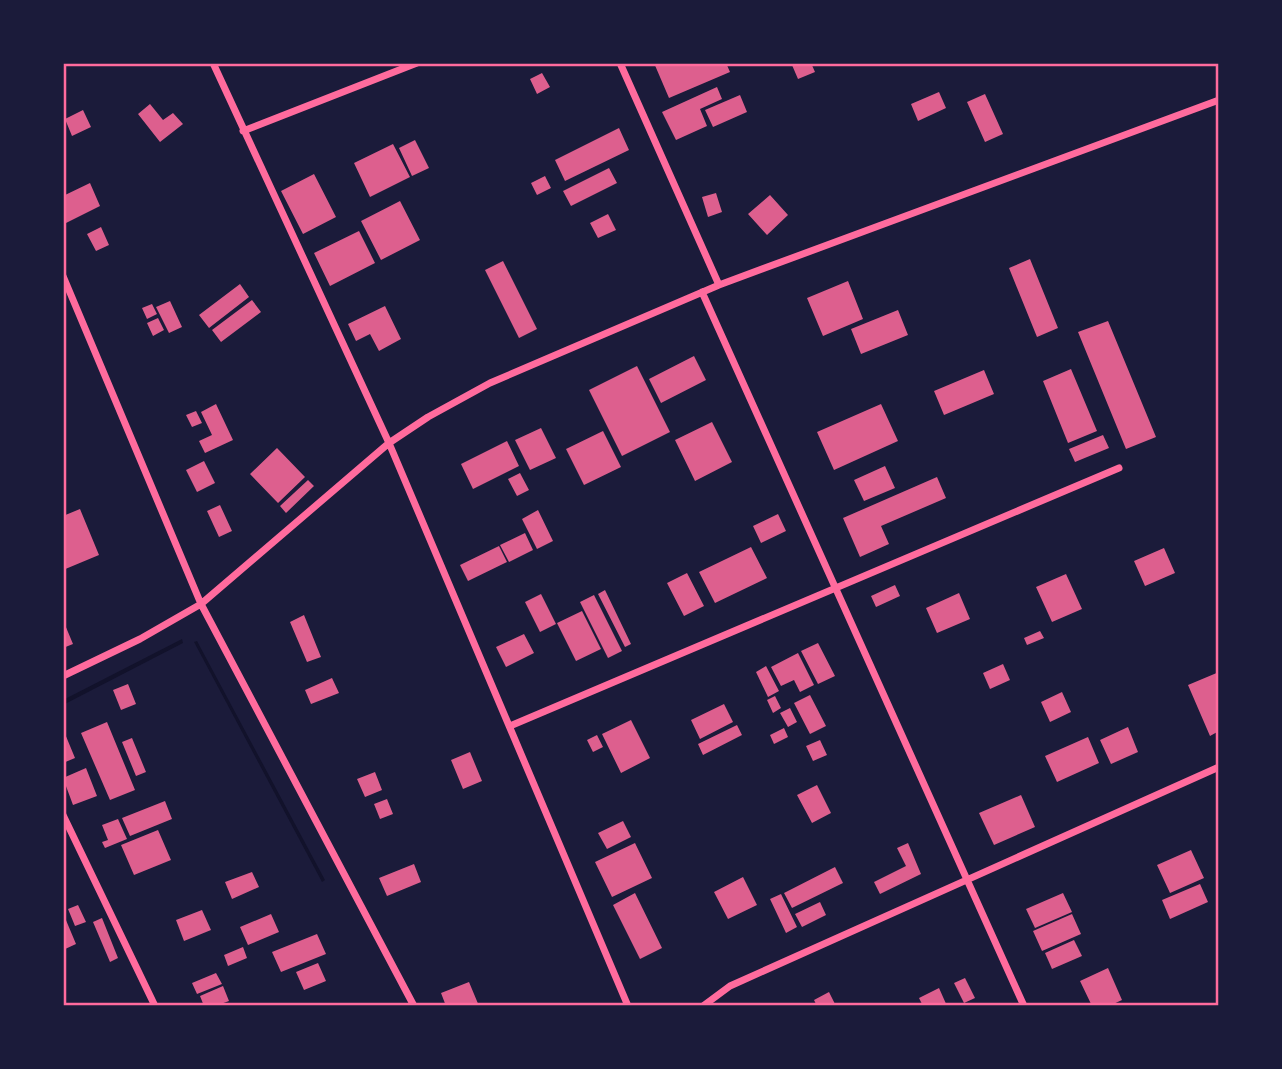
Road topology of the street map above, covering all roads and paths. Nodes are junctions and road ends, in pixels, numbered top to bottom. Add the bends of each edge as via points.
1 (212, 63) edge
2 (417, 63) edge
3 (620, 63) edge
4 (1219, 100) edge
5 (243, 131) junction
6 (63, 276) edge
7 (719, 285) junction
8 (702, 292) junction
9 (388, 443) junction
10 (1119, 468) dead end
11 (836, 588) junction
12 (201, 604) junction
13 (63, 676) edge
14 (510, 726) junction
15 (1219, 767) edge
16 (63, 815) edge
17 (968, 881) junction
18 (155, 1006) edge
19 (414, 1006) edge
20 (628, 1006) edge
21 (703, 1006) edge
22 (1024, 1006) edge

1 - 5 street
2 - 5 street
3 - 7 street
4 - 7 street
5 - 9 street
6 - 12 street
7 - 8 street
8 - 9 street via 490,383
8 - 11 street
9 - 12 street
9 - 14 street
10 - 11 street
11 - 14 street
11 - 17 street
12 - 13 street
12 - 19 street
14 - 20 street
15 - 17 street
16 - 18 street
17 - 21 street via 730,986
17 - 22 street

